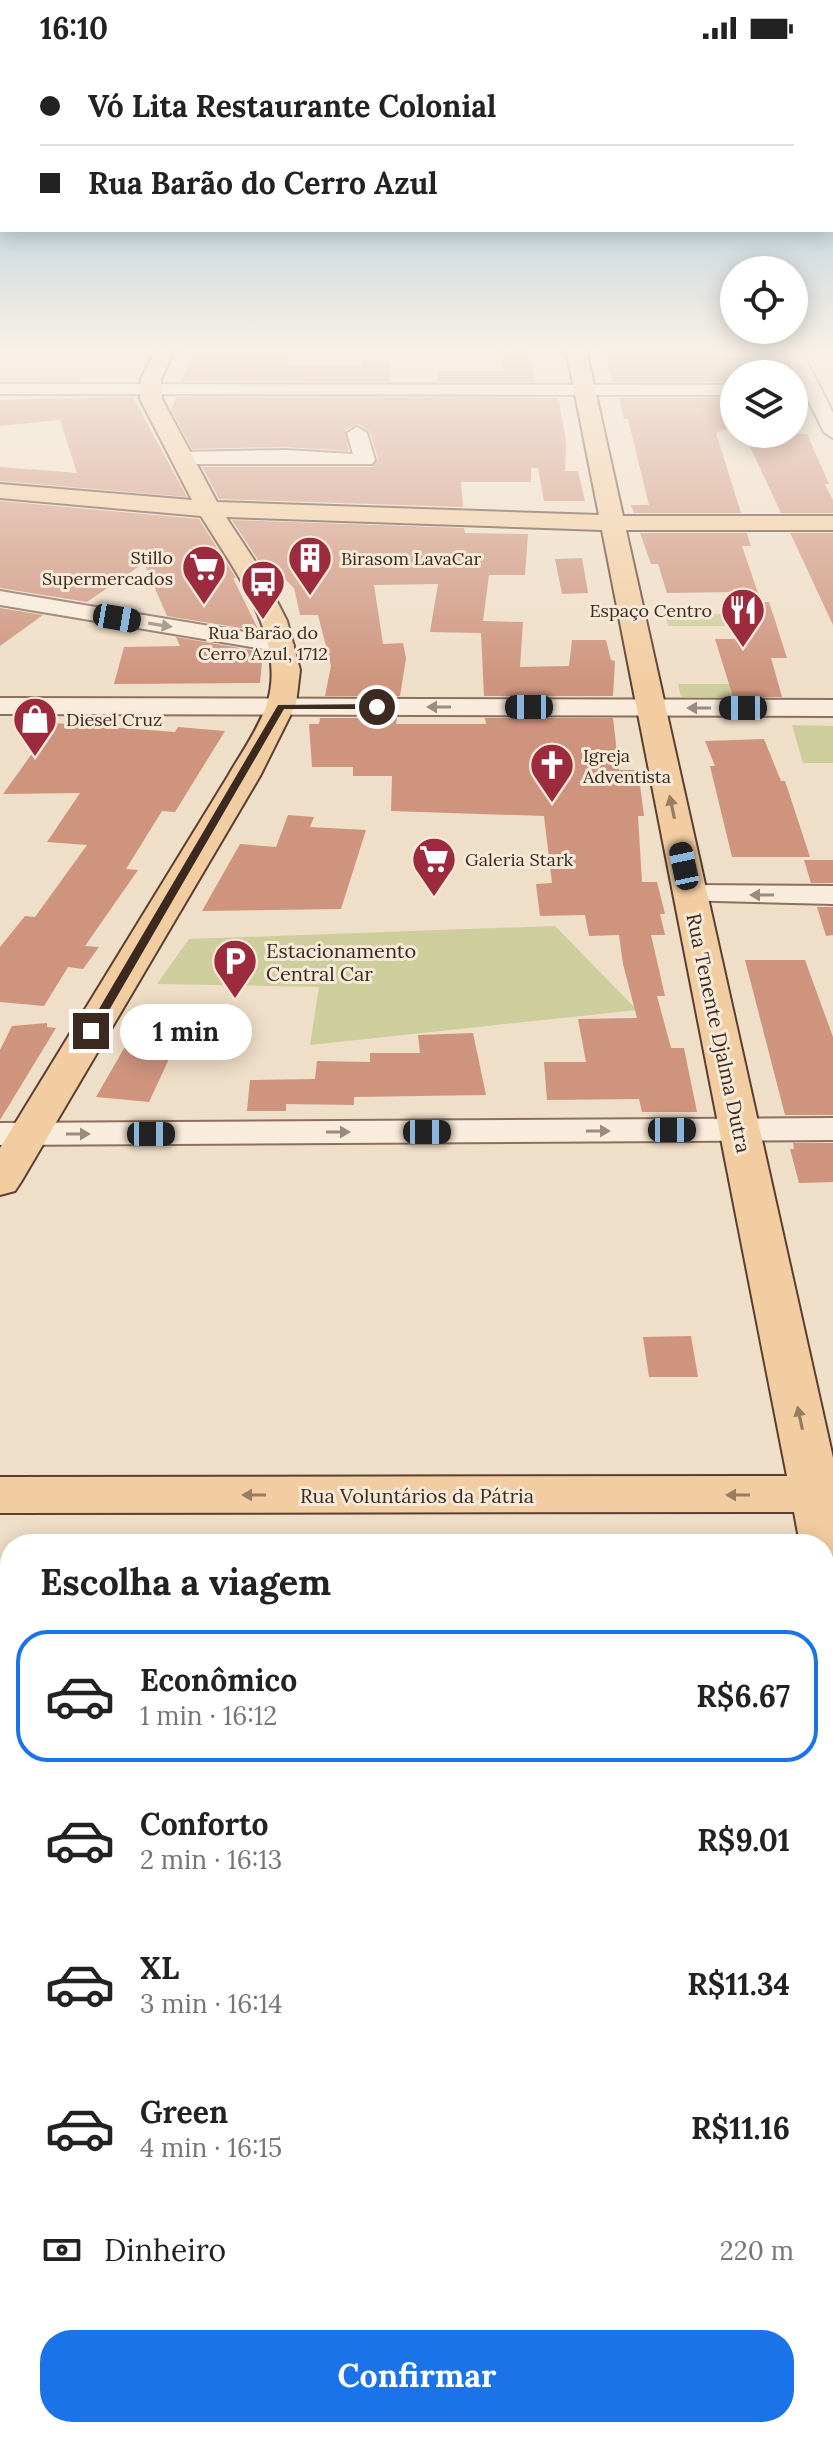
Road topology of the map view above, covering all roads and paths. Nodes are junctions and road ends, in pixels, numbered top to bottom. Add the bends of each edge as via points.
1 (182, 460) edge
2 (600, 460) edge
3 (0, 491) edge
4 (209, 509) junction
5 (613, 523) junction
6 (833, 523) edge
7 (0, 598) edge
8 (282, 645) junction
9 (0, 706) edge
10 (281, 707) junction
11 (651, 708) junction
12 (833, 708) edge
13 (690, 894) junction
14 (833, 895) edge
15 (833, 1129) edge
16 (739, 1130) junction
17 (14, 1134) edge
18 (0, 1182) edge
19 (824, 1494) edge
20 (0, 1495) edge
21 (828, 1534) edge

1 - 4 main road
2 - 5 main road, Rua Tenente Djalma Dutra
3 - 4 main road
4 - 5 main road
4 - 8 main road
5 - 6 main road
5 - 11 main road, Rua Tenente Djalma Dutra
7 -> 8 street
8 - 10 main road
9 - 10 street
11 -> 10 street
10 - 17 main road via 177,888
12 -> 11 street
13 -> 11 main road, Rua Tenente Djalma Dutra
14 -> 13 street
13 - 16 main road, Rua Tenente Djalma Dutra
15 - 16 street
17 -> 16 street
19 -> 16 main road, Rua Tenente Djalma Dutra
17 - 18 main road
19 -> 20 main road, Rua Voluntários da Pátria
19 - 21 main road, Rua Tenente Djalma Dutra

